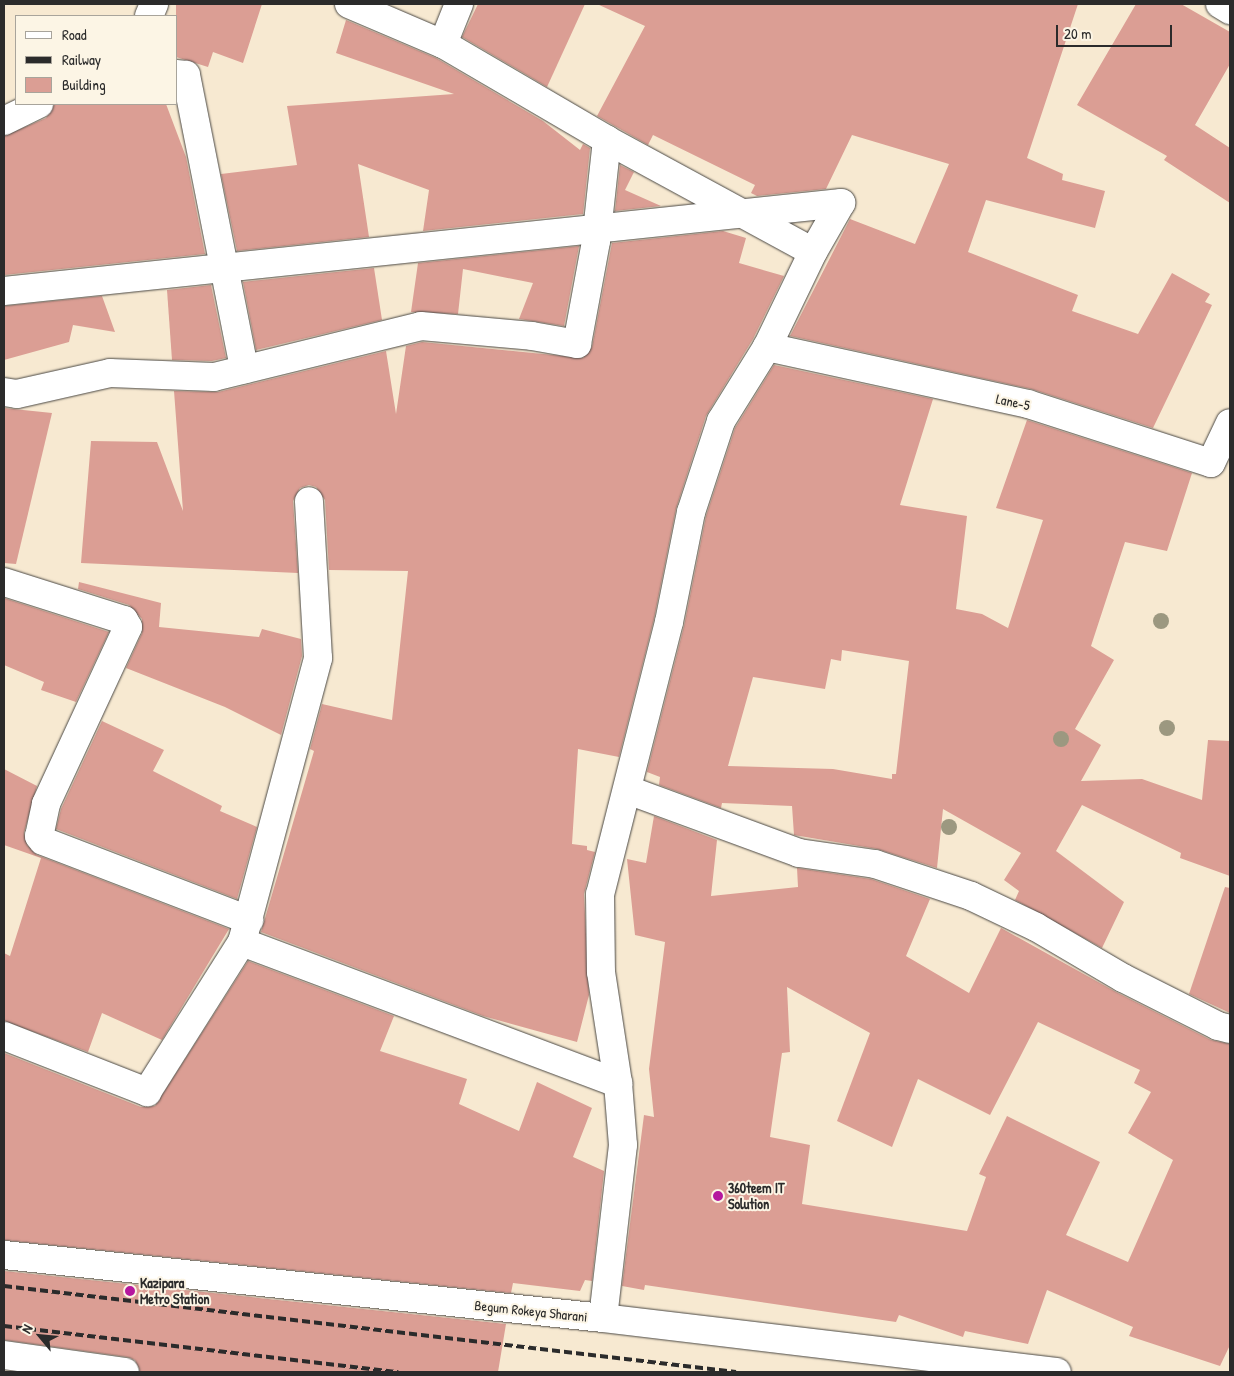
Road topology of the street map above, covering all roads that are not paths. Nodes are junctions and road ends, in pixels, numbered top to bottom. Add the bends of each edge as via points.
1 (349, 4) edge
2 (459, 4) edge
3 (1220, 4) edge
4 (1230, 10) edge
5 (443, 44) junction
6 (178, 74) edge
7 (37, 105) edge
8 (4, 121) edge
9 (607, 140) junction
10 (812, 252) junction
11 (4, 291) edge
12 (767, 347) junction
13 (244, 369) junction
14 (4, 392) edge
15 (1230, 423) edge
16 (309, 501) dead end
17 (4, 582) edge
18 (628, 790) junction
19 (246, 931) junction
20 (1230, 1029) edge
21 (4, 1036) edge
22 (618, 1083) junction
23 (4, 1255) edge
24 (603, 1318) junction
25 (4, 1355) edge
26 (125, 1372) edge
27 (1057, 1372) edge

1 - 5 street
2 - 5 street
3 - 4 street
5 - 9 street
6 - 13 street via 186,75
7 - 8 street
9 - 10 street
9 - 13 street via 596,241 577,344 532,336 421,326
10 - 11 street via 841,203
10 - 12 street
12 - 15 street, Lane-5 via 1028,404 1211,463
12 - 18 street via 721,422 691,512 669,622 646,702
13 - 14 street via 214,377 110,373 17,394
16 - 19 street via 318,658
17 - 19 street via 124,620 128,627 46,804 39,836 43,841
18 - 20 street via 799,853 875,864 971,896 1036,927 1183,1008
18 - 22 street via 600,894 602,972
19 - 21 street via 147,1092
19 - 22 street
22 - 24 street via 624,1144
23 - 24 street, Begum Rokeya Sharani
24 - 27 street, Begum Rokeya Sharani
25 - 26 street

